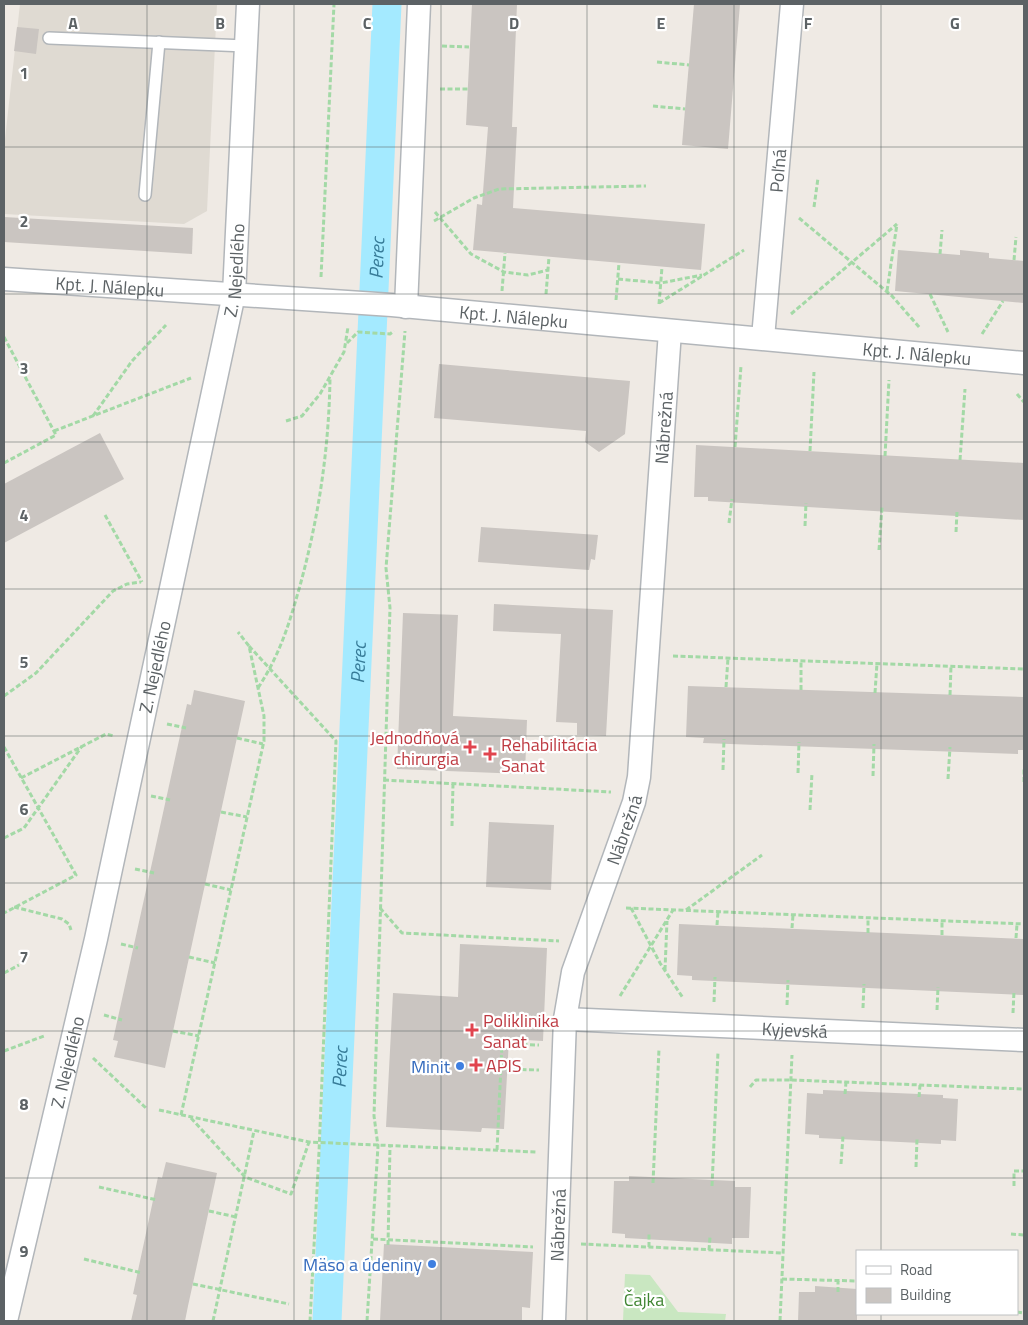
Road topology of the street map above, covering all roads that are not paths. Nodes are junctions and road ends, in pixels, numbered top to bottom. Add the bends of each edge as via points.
1 (248, 4) edge
2 (419, 4) edge
3 (792, 4) edge
4 (49, 38) dead end
5 (159, 42) junction
6 (246, 46) junction
7 (145, 195) dead end
8 (4, 279) edge
9 (234, 294) junction
10 (401, 312) junction
11 (670, 332) junction
12 (764, 338) junction
13 (1024, 363) edge
14 (565, 1019) junction
15 (1024, 1040) edge
16 (6, 1321) edge
17 (554, 1321) edge

1 - 6 street, Z. Nejedlého
2 - 10 street
3 - 12 street, Poľná
4 - 5 lane
5 - 6 lane
5 - 7 lane
6 - 9 street, Z. Nejedlého
8 - 9 street, Kpt. J. Nálepku
9 - 10 street, Kpt. J. Nálepku via 352,311
9 - 16 street, Z. Nejedlého via 96,939
10 - 11 street, Kpt. J. Nálepku
11 - 12 street, Kpt. J. Nálepku
11 - 14 street, Nábrežná via 641,752 634,802 573,972
12 - 13 street, Kpt. J. Nálepku
14 - 15 street, Kyjevská
14 - 17 street, Nábrežná

